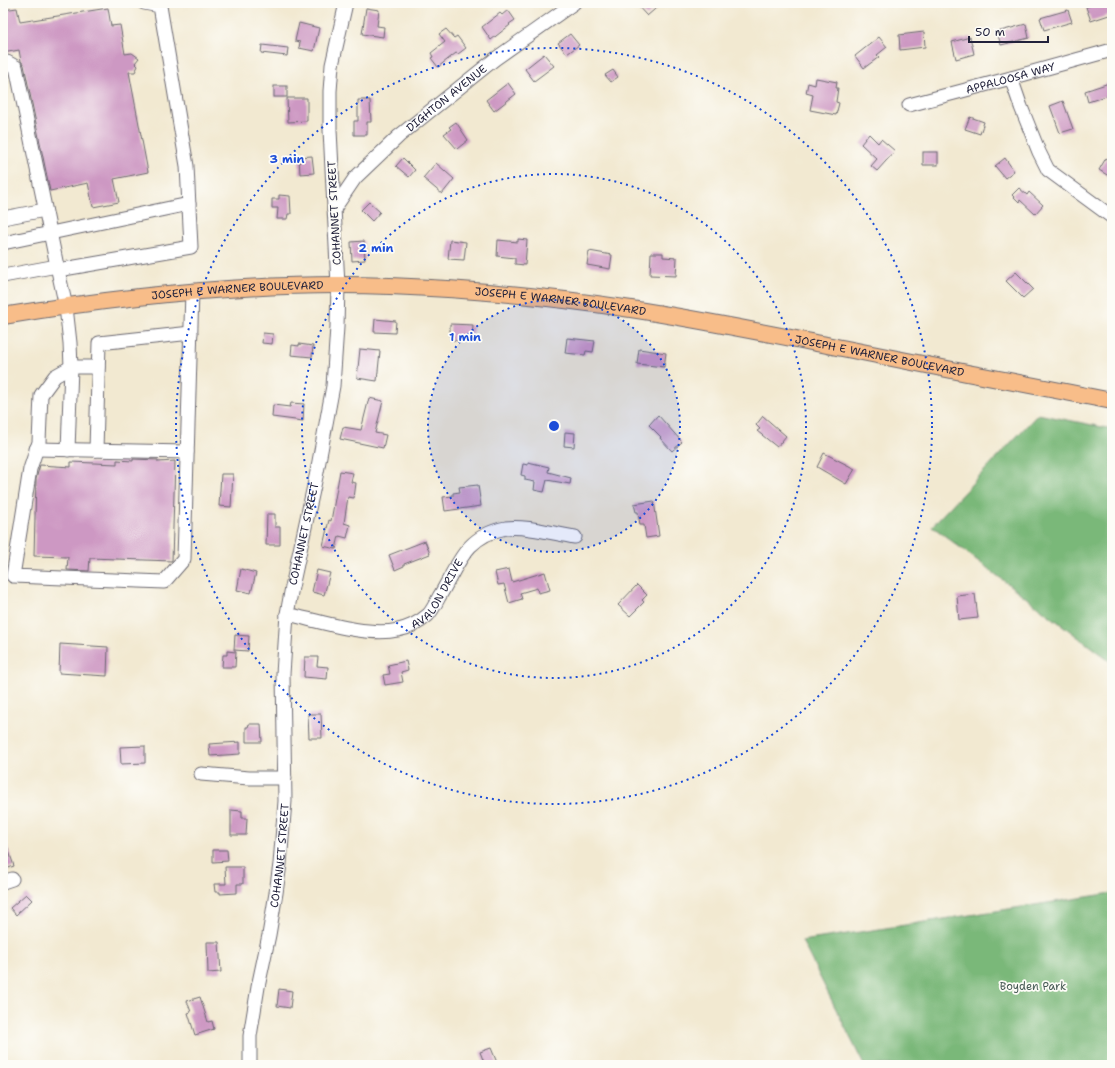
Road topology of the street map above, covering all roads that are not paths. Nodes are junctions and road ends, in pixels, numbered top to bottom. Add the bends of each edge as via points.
1 (144, 3) edge
2 (346, 3) edge
3 (574, 3) edge
4 (1112, 50) edge
5 (3, 62) edge
6 (1012, 78) junction
7 (909, 105) dead end
8 (188, 204) junction
9 (334, 209) junction
10 (45, 210) junction
11 (1112, 217) edge
12 (3, 218) edge
13 (50, 233) junction
14 (3, 243) edge
15 (57, 268) junction
16 (3, 276) edge
17 (338, 285) junction
18 (192, 291) junction
19 (66, 307) junction
20 (3, 316) edge
21 (191, 333) junction
22 (71, 367) junction
23 (98, 367) junction
24 (1112, 401) edge
25 (36, 449) junction
26 (68, 450) junction
27 (96, 450) junction
28 (187, 452) junction
29 (575, 537) dead end
30 (287, 614) junction
31 (201, 774) dead end
32 (285, 778) junction
33 (250, 1065) edge

1 - 8 street via 160,6 187,166
2 - 9 street, COHANNET STREET via 332,65 330,91
3 - 9 street, DIGHTON AVENUE via 495,59 398,136 355,178
4 - 6 street, APPALOOSA WAY
5 - 10 street via 16,67
6 - 7 street, APPALOOSA WAY
6 - 11 street via 1038,152 1048,170
8 - 13 street
8 - 15 street via 190,247
9 - 17 street, COHANNET STREET
10 - 12 street
10 - 13 street
13 - 14 street
13 - 15 street
15 - 16 street
15 - 19 street
17 - 18 main road, JOSEPH E WARNER BOULEVARD
17 - 24 main road, JOSEPH E WARNER BOULEVARD via 468,291 632,309
17 - 30 street, COHANNET STREET via 333,386
18 - 19 main road, JOSEPH E WARNER BOULEVARD
18 - 21 street
19 - 20 main road, JOSEPH E WARNER BOULEVARD
19 - 22 street
21 - 23 street via 99,343
21 - 28 street
22 - 23 street
22 - 25 street via 55,376 41,395
22 - 26 street
23 - 27 street
25 - 26 street
25 - 28 street via 30,469 13,576 164,582 184,559
26 - 27 street
27 - 28 street
29 - 30 street, AVALON DRIVE via 522,528 506,528 487,534 470,545 428,615 399,630 382,632 355,629
30 - 32 street, COHANNET STREET via 283,674
31 - 32 street
32 - 33 street, COHANNET STREET via 280,864 253,1019

